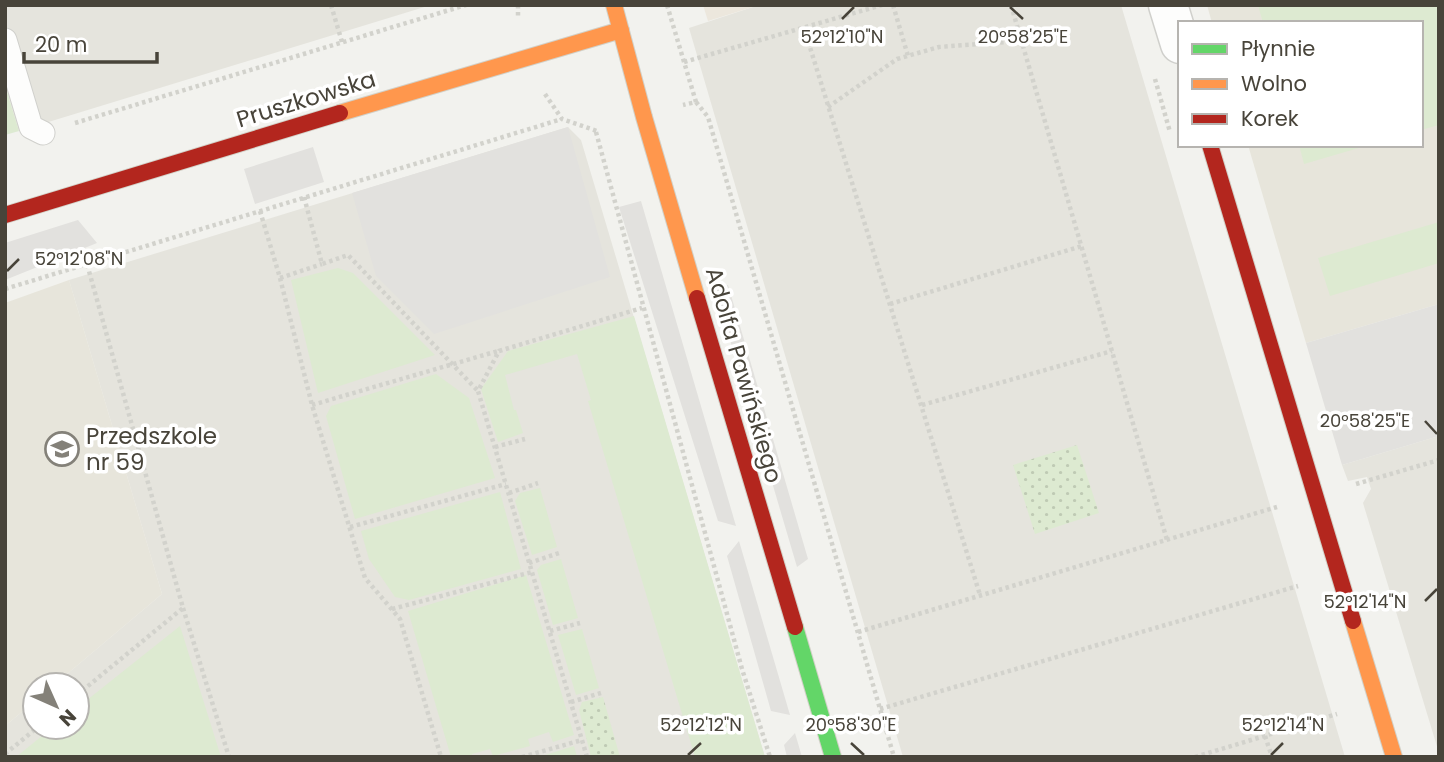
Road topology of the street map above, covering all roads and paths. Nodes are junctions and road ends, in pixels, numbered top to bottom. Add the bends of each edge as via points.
1 (331, 5) edge
2 (466, 5) edge
3 (614, 5) edge
4 (667, 5) edge
5 (882, 5) edge
6 (893, 5) edge
7 (1011, 5) edge
8 (1168, 5) edge
9 (804, 28) junction
10 (621, 30) junction
11 (1178, 38) edge
12 (5, 40) edge
13 (1022, 41) junction
14 (342, 42) junction
15 (908, 56) junction
16 (684, 62) junction
17 (539, 87) dead end
18 (696, 102) junction
19 (676, 107) dead end
20 (828, 107) junction
21 (562, 119) junction
22 (604, 129) dead end
23 (596, 132) junction
24 (43, 133) joint
25 (1211, 147) edge
26 (304, 197) junction
27 (260, 211) junction
28 (5, 215) edge
29 (1082, 246) junction
30 (87, 264) junction
31 (322, 264) junction
32 (280, 278) junction
33 (5, 289) edge
34 (890, 304) junction
35 (642, 308) junction
36 (499, 351) junction
37 (1112, 351) junction
38 (452, 365) junction
39 (478, 391) junction
40 (313, 405) junction
41 (921, 405) junction
42 (525, 439) dead end
43 (495, 447) junction
44 (1439, 460) edge
45 (538, 483) dead end
46 (506, 484) junction
47 (509, 493) junction
48 (1314, 496) junction
49 (350, 527) junction
50 (1167, 540) junction
51 (559, 553) dead end
52 (529, 562) junction
53 (532, 572) junction
54 (1302, 585) dead end
55 (980, 595) junction
56 (183, 608) junction
57 (391, 609) junction
58 (580, 623) dead end
59 (550, 631) junction
60 (858, 632) junction
61 (91, 684) edge
62 (601, 692) dead end
63 (570, 702) junction
64 (880, 709) junction
65 (1342, 713) dead end
66 (1265, 736) junction
67 (582, 740) junction
68 (21, 741) edge
69 (5, 754) edge
70 (229, 757) edge
71 (442, 757) edge
72 (522, 757) edge
73 (587, 757) edge
74 (770, 757) edge
75 (833, 757) edge
76 (894, 757) edge
77 (1195, 757) edge
78 (1272, 757) edge
79 (1394, 757) edge

1 - 14 path
2 - 14 path
3 - 10 street, Adolfa Pawińskiego
4 - 16 path
5 - 9 path
6 - 15 path
7 - 13 path
8 - 11 street
9 - 16 path
9 - 20 path
10 - 28 street, Pruszkowska
10 - 75 street, Adolfa Pawińskiego
12 - 24 lane via 31,127
13 - 15 path via 939,47
13 - 29 path
14 - 24 path
15 - 20 path
16 - 18 path
17 - 21 path
18 - 19 path
18 - 60 path via 708,117
20 - 34 path
21 - 23 path
21 - 26 path
22 - 23 path
23 - 35 path
25 - 48 street
26 - 27 path
26 - 31 path
27 - 30 path
27 - 32 path
29 - 34 path
29 - 37 path
30 - 33 path
30 - 56 path
31 - 32 path
31 - 38 path via 348,255
32 - 40 path
34 - 41 path
35 - 36 path
35 - 74 path
36 - 38 path
36 - 39 path
37 - 41 path
37 - 50 path
38 - 39 path
38 - 40 path
39 - 43 path
40 - 49 path
41 - 55 path
42 - 43 path
43 - 46 path
44 - 48 path
45 - 47 path
46 - 47 path
46 - 49 path
47 - 52 path
48 - 50 path
48 - 79 street
49 - 57 path via 365,579
50 - 55 path
51 - 52 path
52 - 53 path
53 - 57 path
53 - 59 path
54 - 64 path
55 - 60 path
56 - 61 path
56 - 70 path
57 - 71 path via 400,619
58 - 59 path
59 - 63 path
60 - 64 path
62 - 63 path
63 - 67 path
64 - 76 path
65 - 66 path
66 - 77 path
66 - 78 path
67 - 72 path
67 - 73 path
68 - 69 path

